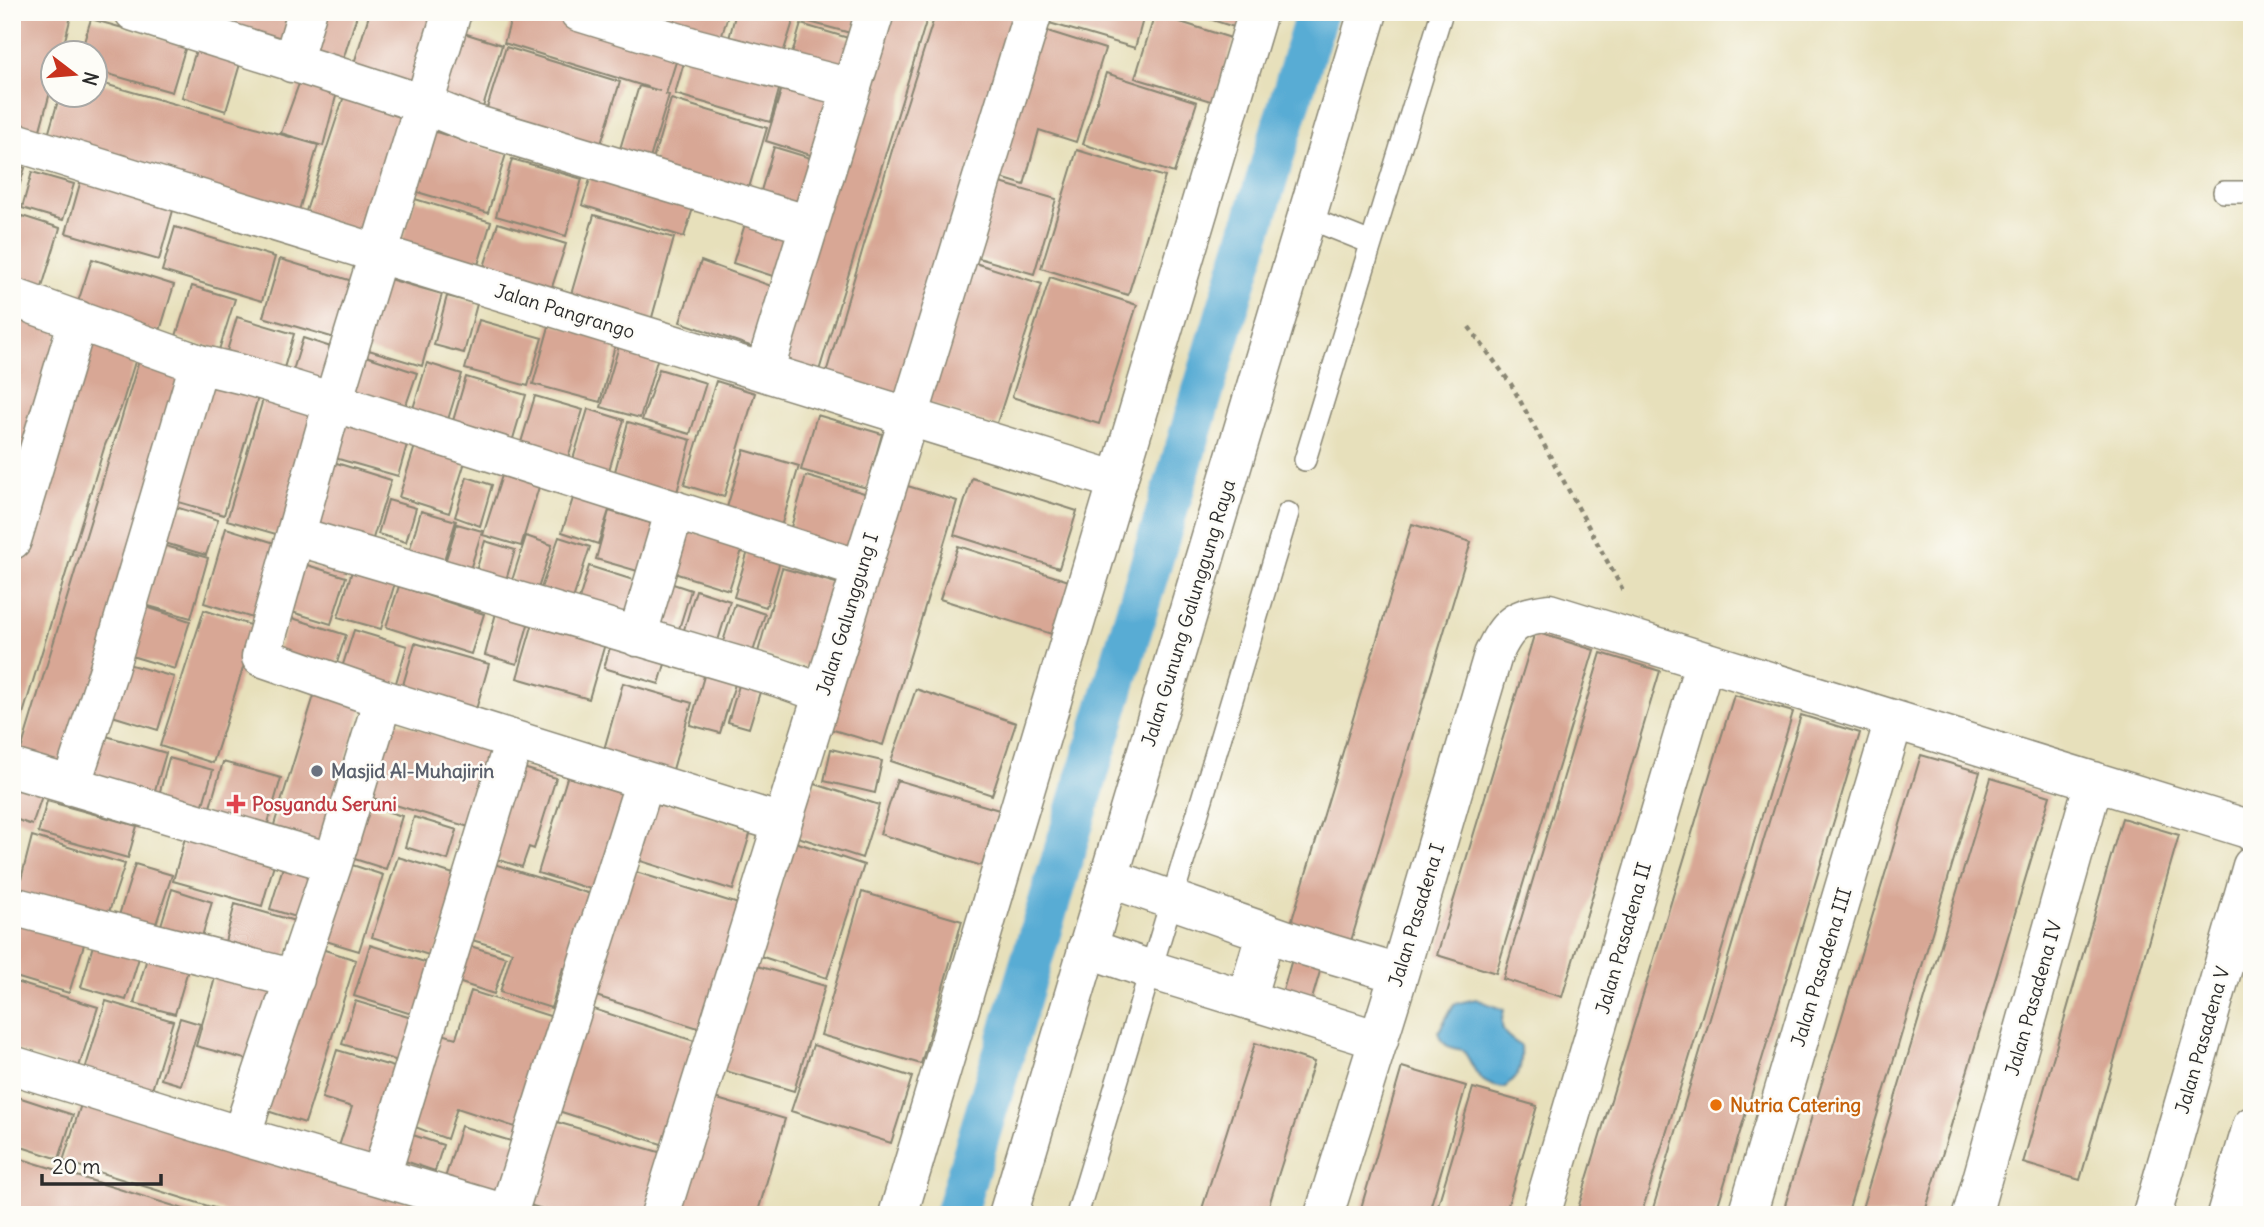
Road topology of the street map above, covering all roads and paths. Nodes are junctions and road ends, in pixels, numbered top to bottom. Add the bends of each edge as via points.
1 (307, 12) edge
2 (452, 12) edge
3 (579, 12) edge
4 (875, 12) edge
5 (1032, 12) edge
6 (1258, 12) edge
7 (1368, 12) edge
8 (1442, 12) edge
9 (152, 15) edge
10 (292, 63) junction
11 (852, 88) junction
12 (424, 104) junction
13 (12, 141) edge
14 (2224, 192) dead end
15 (2252, 192) edge
16 (1306, 217) junction
17 (809, 225) junction
18 (1371, 243) junction
19 (379, 254) junction
20 (12, 297) edge
21 (78, 320) junction
22 (1469, 327) dead end
23 (199, 364) junction
24 (764, 372) junction
25 (333, 402) junction
26 (908, 417) junction
27 (1305, 460) dead end
28 (1118, 481) junction
29 (675, 510) junction
30 (1288, 513) dead end
31 (296, 536) junction
32 (12, 540) edge
33 (860, 569) junction
34 (1625, 595) dead end
35 (637, 637) junction
36 (1704, 661) junction
37 (822, 693) junction
38 (383, 699) junction
39 (1894, 720) junction
40 (514, 740) junction
41 (12, 768) edge
42 (645, 781) junction
43 (2094, 781) junction
44 (71, 786) junction
45 (782, 823) junction
46 (2250, 842) edge
47 (333, 863) junction
48 (1109, 878) junction
49 (1171, 900) junction
50 (12, 906) edge
51 (1266, 932) junction
52 (1087, 948) junction
53 (1151, 970) junction
54 (1399, 974) junction
55 (295, 979) junction
56 (1246, 999) junction
57 (1379, 1040) junction
58 (12, 1065) edge
59 (2252, 1126) edge
60 (241, 1136) junction
61 (381, 1176) junction
62 (509, 1214) edge
63 (660, 1215) edge
64 (898, 1215) edge
65 (1007, 1215) edge
66 (1077, 1215) edge
67 (1324, 1215) edge
68 (1541, 1215) edge
69 (1747, 1215) edge
70 (1972, 1215) edge
71 (2152, 1215) edge
72 (2226, 1215) edge

1 - 10 street
2 - 12 street
3 - 11 street via 695,48
4 - 11 street
5 - 26 street, Jalan Galunggung I
6 - 28 street
7 - 16 street, Jalan Gunung Galunggung Raya
8 - 18 lane
9 - 10 street
10 - 12 street
11 - 17 street
12 - 17 street via 470,123
12 - 19 street
13 - 19 street, Jalan Pangrango
14 - 15 lane
16 - 18 lane
16 - 48 street, Jalan Gunung Galunggung Raya
17 - 24 street
18 - 27 lane
19 - 24 street, Jalan Pangrango
19 - 25 street
20 - 21 street
21 - 23 street
21 - 32 street
22 - 34 path via 1511,384
23 - 25 street
23 - 44 street
24 - 26 street, Jalan Pangrango
25 - 29 street
25 - 31 street
26 - 28 street, Jalan Pangrango
26 - 33 street, Jalan Galunggung I
28 - 64 street
29 - 33 street
29 - 35 street
30 - 49 lane
31 - 35 street
31 - 38 street via 261,657
33 - 37 street, Jalan Galunggung I
35 - 37 street
36 - 39 street
36 - 54 street, Jalan Pasadena I via 1549,613 1517,621 1504,632 1493,655
36 - 68 street, Jalan Pasadena II
37 - 45 street, Jalan Galunggung I
38 - 40 street
38 - 47 street
39 - 43 street
39 - 69 street, Jalan Pasadena III
40 - 42 street
40 - 61 street
41 - 44 street
42 - 45 street
42 - 62 street
43 - 46 street
43 - 70 street, Jalan Pasadena IV
44 - 47 street
45 - 63 street, Jalan Galunggung I
46 - 71 street, Jalan Pasadena V
47 - 55 street
48 - 49 street
48 - 52 street, Jalan Gunung Galunggung Raya
49 - 51 street
49 - 53 lane
50 - 55 street
51 - 54 street
51 - 56 street
52 - 53 street
52 - 65 street, Jalan Gunung Galunggung Raya
53 - 56 street
53 - 66 lane
54 - 57 street, Jalan Pasadena I
55 - 60 street
56 - 57 street
57 - 67 street, Jalan Pasadena I
58 - 60 street
59 - 72 street
60 - 61 street
61 - 62 street

